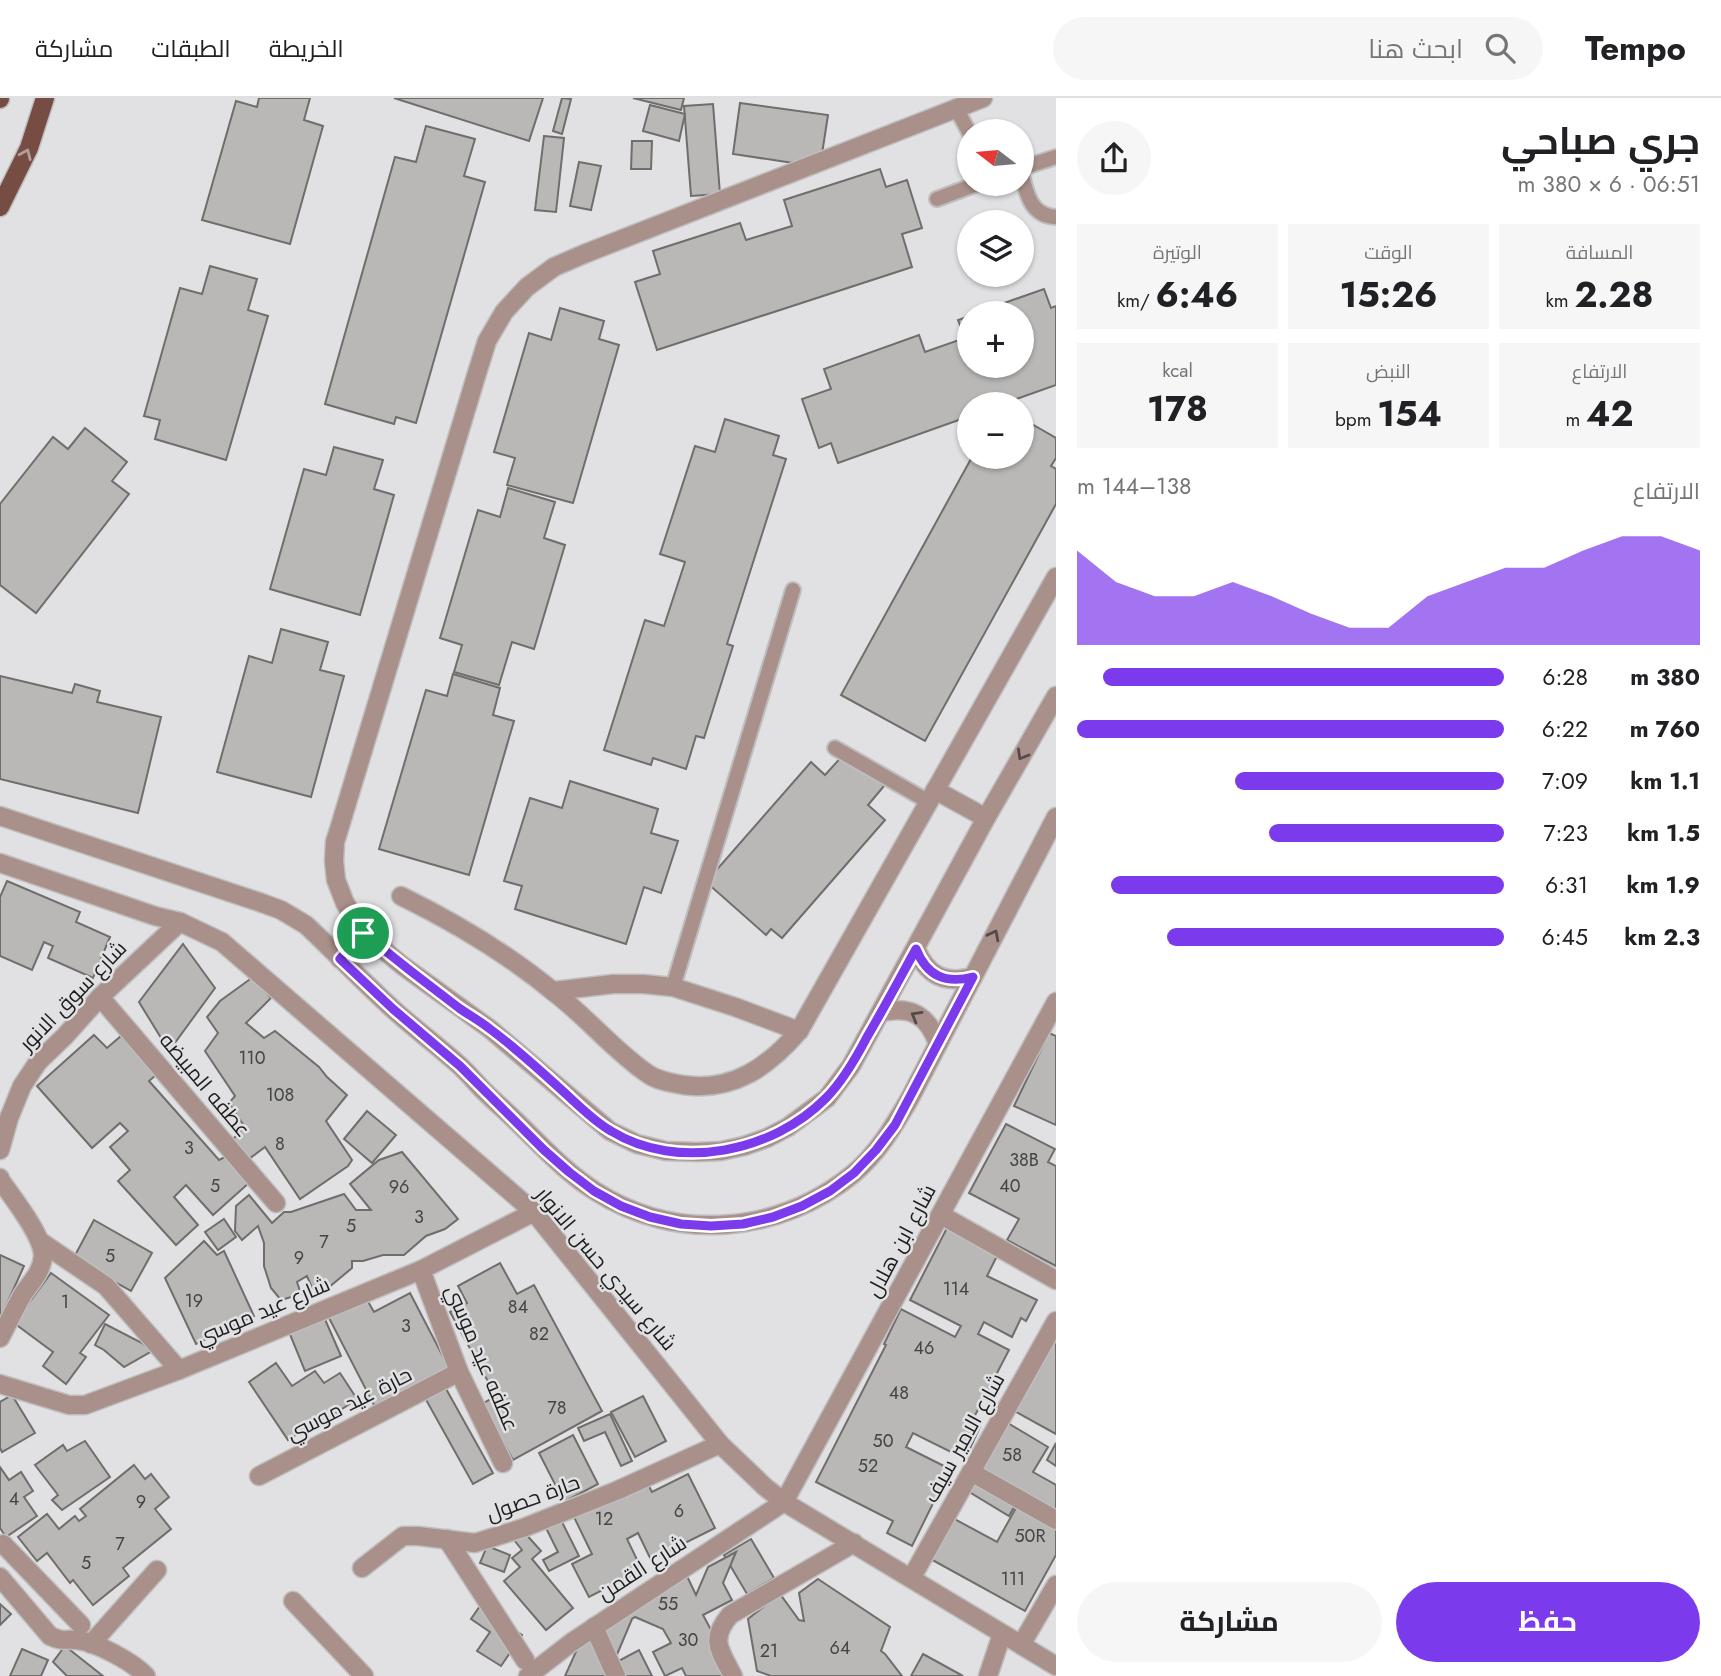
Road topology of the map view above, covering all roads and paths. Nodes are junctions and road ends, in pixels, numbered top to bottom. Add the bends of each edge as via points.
1 (45, 98) edge
2 (983, 98) edge
3 (956, 108) junction
4 (962, 119) edge
5 (1056, 157) edge
6 (1034, 164) edge
7 (957, 192) edge
8 (1028, 196) edge
9 (937, 199) dead end
10 (0, 207) edge
11 (1056, 217) edge
12 (1056, 577) edge
13 (793, 590) dead end
14 (1056, 695) edge
15 (835, 748) dead end
16 (932, 796) junction
17 (0, 816) edge
18 (1056, 817) edge
19 (986, 818) junction
20 (0, 863) edge
21 (401, 896) dead end
22 (180, 922) junction
23 (363, 933) junction
24 (916, 949) junction
25 (340, 959) junction
26 (973, 977) junction
27 (673, 987) junction
28 (554, 991) junction
29 (100, 997) junction
30 (1056, 1002) edge
31 (882, 1012) junction
32 (799, 1031) junction
33 (938, 1044) junction
34 (0, 1150) edge
35 (0, 1178) edge
36 (276, 1203) dead end
37 (534, 1212) junction
38 (941, 1215) junction
39 (41, 1242) junction
40 (421, 1270) junction
41 (1056, 1280) edge
42 (1056, 1321) edge
43 (0, 1338) edge
44 (179, 1370) junction
45 (459, 1372) junction
46 (0, 1384) edge
47 (720, 1444) junction
48 (503, 1463) dead end
49 (971, 1472) junction
50 (259, 1476) dead end
51 (784, 1502) junction
52 (1056, 1520) edge
53 (447, 1539) junction
54 (854, 1543) junction
55 (0, 1545) edge
56 (362, 1568) dead end
57 (157, 1570) dead end
58 (0, 1577) edge
59 (912, 1577) junction
60 (1056, 1585) edge
61 (293, 1601) dead end
62 (81, 1625) dead end
63 (594, 1627) junction
64 (1002, 1634) junction
65 (91, 1644) junction
66 (1021, 1646) junction
67 (1056, 1666) edge
68 (527, 1668) edge
69 (146, 1676) edge
70 (364, 1676) edge
71 (616, 1676) edge
72 (733, 1676) edge
73 (988, 1676) edge

10 -> 1 main road via 29,148
2 - 3 street
3 - 4 lane
3 - 23 street via 554,267 504,312 487,341 335,842 336,880
5 - 6 lane
7 - 9 lane
8 - 11 lane via 1039,213
12 - 16 street
13 - 27 lane
14 -> 19 street
15 - 16 lane
16 - 19 street
16 - 32 street
17 - 25 street via 281,910 306,925
26 -> 18 street
19 - 24 street
20 - 22 street, شارع سيدي حسن الانوار
21 - 28 street via 472,933
22 - 29 street, شارع سوق الانور
22 - 37 street, شارع سيدي حسن الانوار via 222,942
23 - 25 street
23 - 31 street via 490,1029 610,1131 666,1151 721,1151 788,1127 827,1098
24 - 26 street via 920,960 938,976 949,980
24 - 31 street
25 - 33 street via 569,1172 621,1206 681,1224 743,1224 792,1210 830,1191 854,1173 895,1125
26 - 33 street
27 - 28 street via 613,984
27 - 32 street
28 - 32 street via 631,1062 671,1083 713,1085 752,1073
29 - 34 street, شارع سوق الانور via 38,1062 22,1086
29 - 36 street, عطفه المبيضه
30 - 38 street, شارع ابن هلال
33 -> 31 street via 934,1032 917,1014 894,1009
35 - 39 street
37 - 40 street, شارع عيد موسي
37 - 47 street, شارع سيدي حسن الانوار
38 - 41 street
38 - 51 street, شارع ابن هلال
39 - 43 street via 37,1276
39 - 44 street via 106,1286
40 - 44 street, شارع عيد موسي
40 - 45 street, عطفه عيد موسي
42 - 49 street, شارع الامير سيف
44 - 46 street, شارع عيد موسي via 85,1405 69,1405
45 - 48 street, عطفه عيد موسي
45 - 50 street, حارة عيد موسي
47 - 51 street, شارع سيدي حسن الانوار
47 - 53 street, حارة حصول via 523,1528 475,1543
49 - 52 street
49 - 59 street, شارع الامير سيف
51 - 54 street, شارع سيدي حسن الانوار
51 - 63 street, شارع القمن
53 - 56 street, حارة حصول via 403,1536
53 - 68 street
54 - 59 street, شارع سيدي حسن الانوار
54 - 72 street via 730,1615 717,1643
55 - 62 street
57 - 65 street
58 - 65 street via 50,1636
59 - 64 street, شارع سيدي حسن الانوار
60 - 66 street
61 - 70 street
63 - 68 street, شارع القمن
63 - 71 street
64 - 66 street, شارع سيدي حسن الانوار
64 - 73 street
65 - 69 street
66 - 67 street, شارع سيدي حسن الانوار

